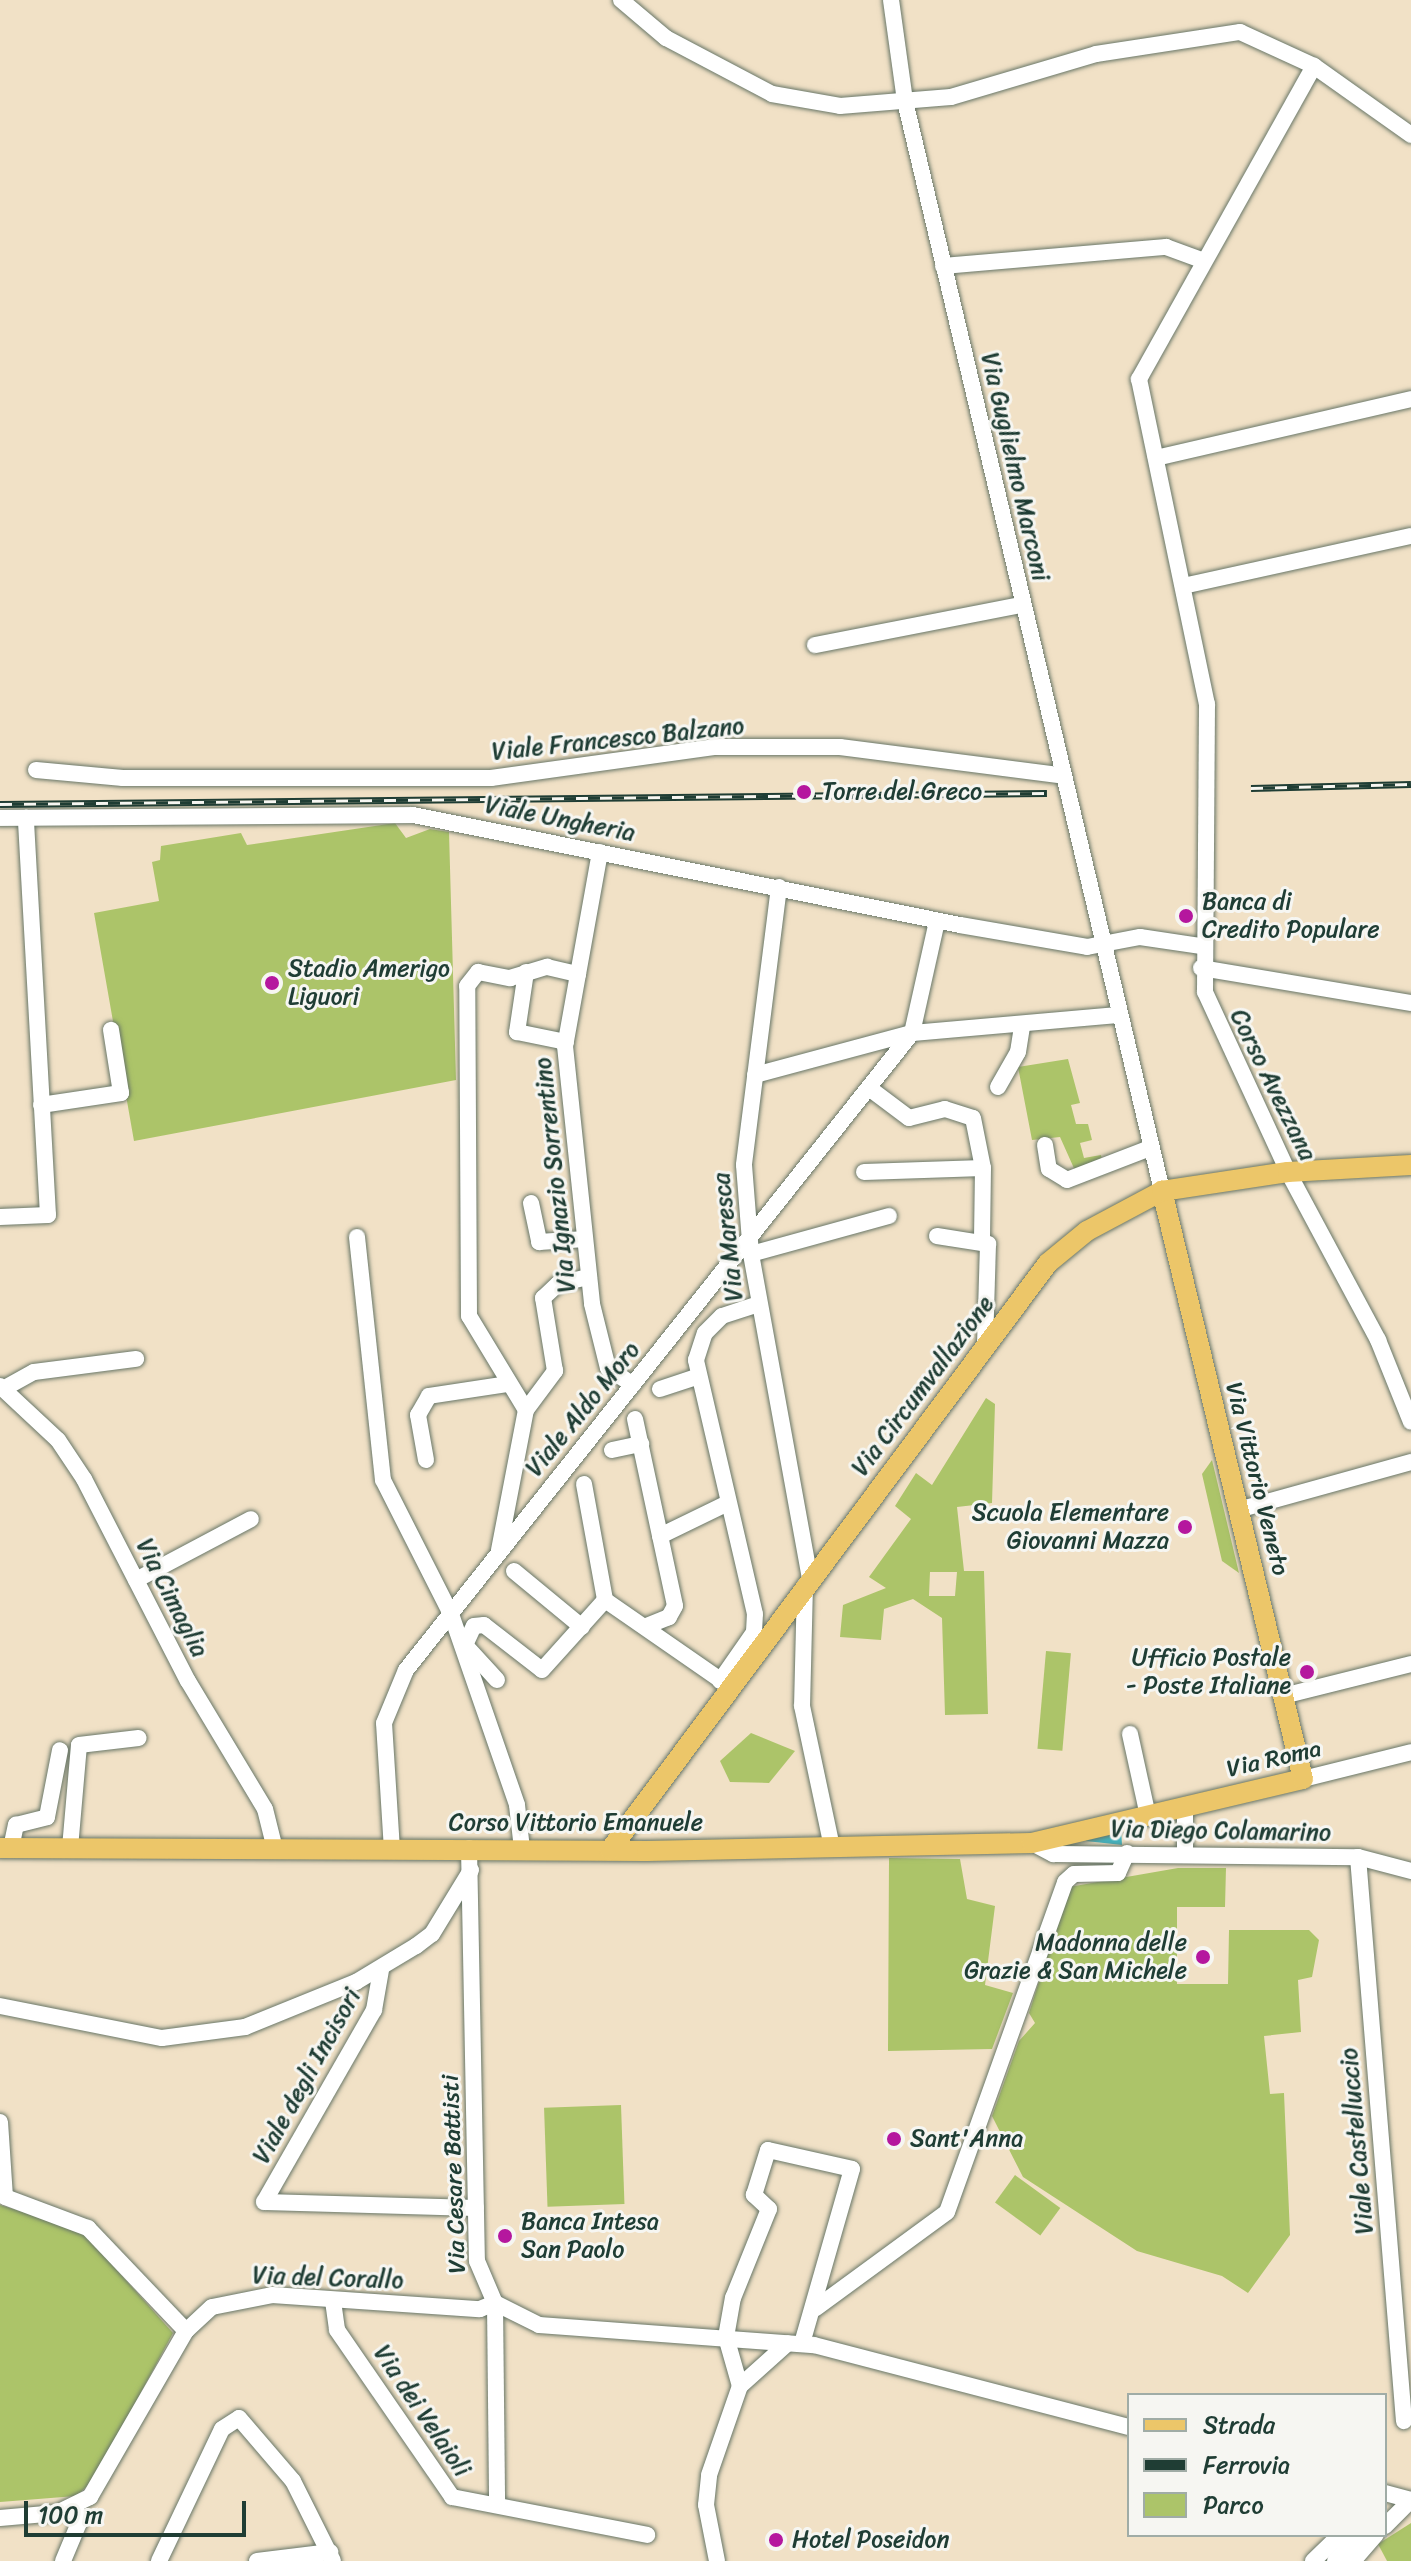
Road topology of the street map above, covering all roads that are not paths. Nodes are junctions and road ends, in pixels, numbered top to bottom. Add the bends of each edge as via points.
1 (621, 0) edge
2 (891, 0) edge
3 (1314, 66) junction
4 (905, 101) junction
5 (1411, 135) edge
6 (1204, 261) junction
7 (943, 266) junction
8 (1411, 399) edge
9 (1156, 458) junction
10 (1411, 536) edge
11 (1183, 586) junction
12 (1021, 605) junction
13 (815, 645) dead end
14 (36, 770) dead end
15 (1060, 775) junction
16 (0, 818) edge
17 (26, 818) junction
18 (600, 852) junction
19 (779, 887) junction
20 (937, 921) junction
21 (1103, 943) junction
22 (1201, 946) junction
23 (1201, 968) junction
24 (526, 972) junction
25 (578, 974) junction
26 (1411, 1003) edge
27 (1118, 1015) junction
28 (1022, 1026) junction
29 (111, 1030) dead end
30 (912, 1033) junction
31 (566, 1042) junction
32 (755, 1075) junction
33 (998, 1087) dead end
34 (869, 1088) junction
35 (41, 1105) junction
36 (1045, 1145) dead end
37 (1150, 1148) junction
38 (1411, 1165) edge
39 (983, 1168) junction
40 (864, 1172) dead end
41 (1288, 1172) junction
42 (1162, 1191) junction
43 (531, 1203) dead end
44 (889, 1216) dead end
45 (0, 1217) edge
46 (937, 1236) dead end
47 (357, 1237) dead end
48 (585, 1239) junction
49 (982, 1241) junction
50 (750, 1247) junction
51 (589, 1277) junction
52 (759, 1304) junction
53 (985, 1347) junction
54 (136, 1359) dead end
55 (699, 1376) junction
56 (507, 1384) junction
57 (633, 1385) junction
58 (2, 1388) edge
59 (660, 1389) dead end
60 (526, 1410) junction
61 (635, 1419) dead end
62 (1411, 1422) edge
63 (641, 1444) junction
64 (612, 1450) dead end
65 (426, 1460) dead end
66 (1411, 1462) edge
67 (584, 1484) dead end
68 (728, 1503) junction
69 (1238, 1510) junction
70 (251, 1519) dead end
71 (660, 1536) junction
72 (498, 1555) junction
73 (514, 1571) dead end
74 (136, 1580) junction
75 (808, 1582) junction
76 (605, 1600) junction
77 (451, 1614) junction
78 (647, 1626) dead end
79 (582, 1627) junction
80 (1411, 1664) edge
81 (497, 1680) dead end
82 (725, 1684) junction
83 (1283, 1696) junction
84 (1130, 1734) dead end
85 (139, 1738) dead end
86 (60, 1750) dead end
87 (1411, 1752) edge
88 (1303, 1779) junction
89 (1185, 1807) junction
90 (1148, 1816) junction
91 (1032, 1843) junction
92 (832, 1847) junction
93 (6, 1848) edge
94 (70, 1848) junction
95 (469, 1848) junction
96 (275, 1849) junction
97 (522, 1849) junction
98 (392, 1850) junction
99 (610, 1850) junction
100 (1127, 1853) junction
101 (1185, 1853) junction
102 (1358, 1857) junction
103 (471, 1870) junction
104 (1411, 1871) edge
105 (381, 1970) junction
106 (0, 2006) edge
107 (0, 2122) edge
108 (476, 2208) junction
109 (333, 2301) junction
110 (495, 2303) junction
111 (816, 2308) junction
112 (186, 2331) junction
113 (726, 2337) junction
114 (795, 2343) junction
115 (740, 2386) junction
116 (1404, 2421) dead end
117 (1127, 2426) edge
118 (1398, 2499) edge
119 (497, 2504) junction
120 (76, 2508) junction
121 (0, 2518) edge
122 (1387, 2522) edge
123 (647, 2535) dead end
124 (1338, 2537) edge
125 (1358, 2537) edge
126 (1374, 2537) edge
127 (332, 2557) edge
128 (63, 2561) edge
129 (159, 2561) edge
130 (257, 2561) edge
131 (717, 2561) edge
132 (1313, 2561) edge
133 (1335, 2561) edge
134 (1353, 2561) edge

1 - 4 street via 666,38 772,94 840,106
2 - 4 street, Via Guglielmo Marconi
3 - 4 street via 1240,32 1214,33 1096,54 951,97
3 - 5 street
3 - 6 street, Corso Avezzana
4 - 7 street, Via Guglielmo Marconi
6 - 7 street via 1166,247
6 - 9 street, Corso Avezzana via 1139,379
7 - 12 street, Via Guglielmo Marconi
8 - 9 street
9 - 11 street, Corso Avezzana
10 - 11 street
11 - 22 street, Corso Avezzana via 1207,704
12 - 13 street
12 - 15 street, Via Guglielmo Marconi
14 - 15 street, Viale Francesco Balzano via 123,778 491,778 714,747 840,747
15 - 21 street, Via Guglielmo Marconi
16 - 17 street, Viale Ungheria
17 - 18 street, Viale Ungheria via 413,815
17 - 35 street
18 - 19 street, Viale Ungheria
18 - 25 street, Via Ignazio Sorrentino
19 - 20 street, Viale Ungheria
19 - 32 street, Via Maresca
20 - 21 street, Viale Ungheria via 1087,947
20 - 30 street
21 - 22 street, Viale Ungheria via 1140,937
21 - 27 street, Via Guglielmo Marconi
22 - 23 street, Corso Avezzana
23 - 26 street
23 - 41 street, Corso Avezzana via 1213,1021
24 - 25 street
24 - 31 street via 517,1032
24 - 56 street via 510,978 478,972 467,986 464,1014 469,1316
25 - 31 street, Via Ignazio Sorrentino
27 - 28 street
27 - 37 street, Via Guglielmo Marconi
28 - 30 street
28 - 33 street via 1018,1052
29 - 35 street via 121,1093
30 - 32 street
30 - 34 street, Viale Aldo Moro
31 - 48 street, Via Ignazio Sorrentino
32 - 50 street, Via Maresca via 744,1165
34 - 39 street via 909,1118 945,1109 967,1112
34 - 50 street, Viale Aldo Moro
35 - 45 street via 48,1215
36 - 37 street via 1049,1169 1067,1180
37 - 42 street, Via Guglielmo Marconi
38 - 41 main road, Via Circumvallazione
39 - 40 street
39 - 49 street
41 - 42 main road, Via Circumvallazione
41 - 62 street, Corso Avezzana via 1378,1340
42 - 53 main road, Via Circumvallazione via 1087,1231 1048,1263
42 - 69 main road, Via Vittorio Veneto
43 - 48 street via 539,1242
44 - 50 street
46 - 49 street
47 - 77 street via 383,1480
48 - 51 street, Via Ignazio Sorrentino
49 - 53 street via 989,1252
50 - 52 street, Via Maresca
50 - 57 street, Viale Aldo Moro
51 - 57 street, Via Ignazio Sorrentino via 608,1368
51 - 60 street via 558,1284 543,1298 555,1371
52 - 55 street via 737,1308 705,1333 696,1360
52 - 75 street, Via Maresca
53 - 75 main road, Via Circumvallazione
54 - 58 street via 34,1372
55 - 59 street
55 - 68 street
56 - 60 street
56 - 65 street via 429,1396 418,1415
57 - 72 street, Viale Aldo Moro
58 - 74 street, Via Cimaglia via 58,1440
60 - 72 street
61 - 63 street
63 - 64 street
63 - 71 street
66 - 69 street
67 - 76 street
68 - 71 street
68 - 82 street via 755,1626
69 - 83 main road, Via Vittorio Veneto
70 - 74 street
71 - 78 street via 674,1612
72 - 77 street, Viale Aldo Moro
73 - 79 street
74 - 96 street, Via Cimaglia via 265,1809
75 - 82 main road, Via Circumvallazione
75 - 92 street, Via Maresca via 802,1706
76 - 79 street
76 - 82 street
77 - 97 street via 517,1805
77 - 98 street, Viale Aldo Moro via 406,1670 384,1723
79 - 81 street via 538,1670 484,1625 474,1626 465,1645
80 - 83 street
82 - 99 main road, Via Circumvallazione
83 - 88 main road, Via Vittorio Veneto
84 - 90 street
85 - 94 street via 79,1745
86 - 93 street via 47,1817 16,1825
87 - 88 street, Via Roma
88 - 89 main road, Via Roma
89 - 90 main road, Via Roma
89 - 101 street
90 - 91 main road, Corso Vittorio Emanuele
91 - 92 main road, Corso Vittorio Emanuele
91 - 100 street, Via Diego Colamarino via 1053,1854
92 - 99 main road, Corso Vittorio Emanuele
93 - 94 main road, Corso Vittorio Emanuele
94 - 96 main road, Corso Vittorio Emanuele
95 - 97 main road, Corso Vittorio Emanuele
95 - 98 main road, Corso Vittorio Emanuele
95 - 103 street, Via Cesare Battisti
96 - 98 main road, Corso Vittorio Emanuele
97 - 99 main road, Corso Vittorio Emanuele
100 - 101 street, Via Diego Colamarino
100 - 111 street via 1118,1873 1074,1874 1061,1891 947,2212
101 - 102 street, Via Diego Colamarino
102 - 104 street, Via Diego Colamarino
102 - 116 street, Viale Castelluccio
103 - 105 street via 432,1934
103 - 108 street, Via Cesare Battisti
105 - 106 street via 245,2027 162,2038
105 - 108 street, Viale degli Incisori via 374,2010 264,2202
107 - 112 street via 5,2197 88,2228
108 - 110 street, Via Cesare Battisti via 477,2261
109 - 110 street, Via del Corallo via 480,2309
109 - 112 street, Via del Corallo via 244,2297 212,2307
109 - 119 street, Via dei Velaioli via 337,2330 452,2497
110 - 113 street via 539,2325
110 - 119 street
111 - 113 street via 852,2169 768,2150 754,2195 769,2209 733,2298
111 - 114 street
112 - 120 street, Via del Corallo via 102,2482
113 - 114 street
113 - 115 street
114 - 115 street
114 - 117 street
115 - 131 street via 709,2475 706,2505
118 - 122 street
119 - 123 street, Via dei Velaioli
120 - 121 street
120 - 128 street via 79,2523
124 - 132 street
125 - 133 street
126 - 134 street
127 - 129 street via 293,2481 239,2418 222,2429
127 - 130 street

